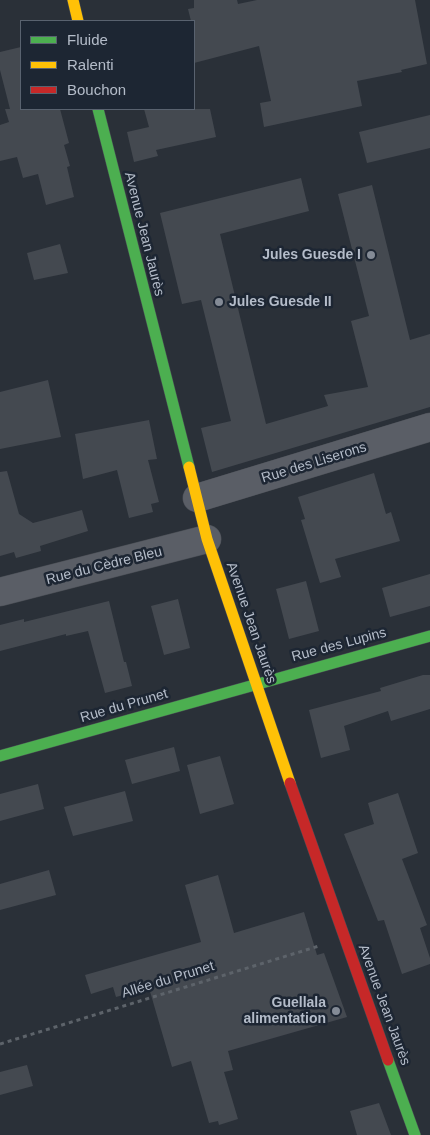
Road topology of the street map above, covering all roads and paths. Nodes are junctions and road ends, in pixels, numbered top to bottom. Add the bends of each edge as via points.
1 (73, 0) edge
2 (78, 20) edge
3 (98, 110) edge
4 (430, 427) edge
5 (197, 498) junction
6 (207, 538) junction
7 (0, 592) edge
8 (430, 636) edge
9 (256, 684) junction
10 (0, 756) edge
11 (343, 938) junction
12 (0, 1044) edge
13 (415, 1135) edge

1 - 2 main road
3 - 5 main road, Avenue Jean Jaurès
4 - 5 street, Rue des Liserons
5 - 6 main road, Avenue Jean Jaurès
6 - 7 street, Rue du Cèdre Bleu
6 - 9 main road, Avenue Jean Jaurès
8 - 9 main road, Rue des Lupins
9 - 10 main road, Rue du Prunet
9 - 11 main road, Avenue Jean Jaurès
11 - 12 path, Allée du Prunet
11 - 13 main road, Avenue Jean Jaurès

